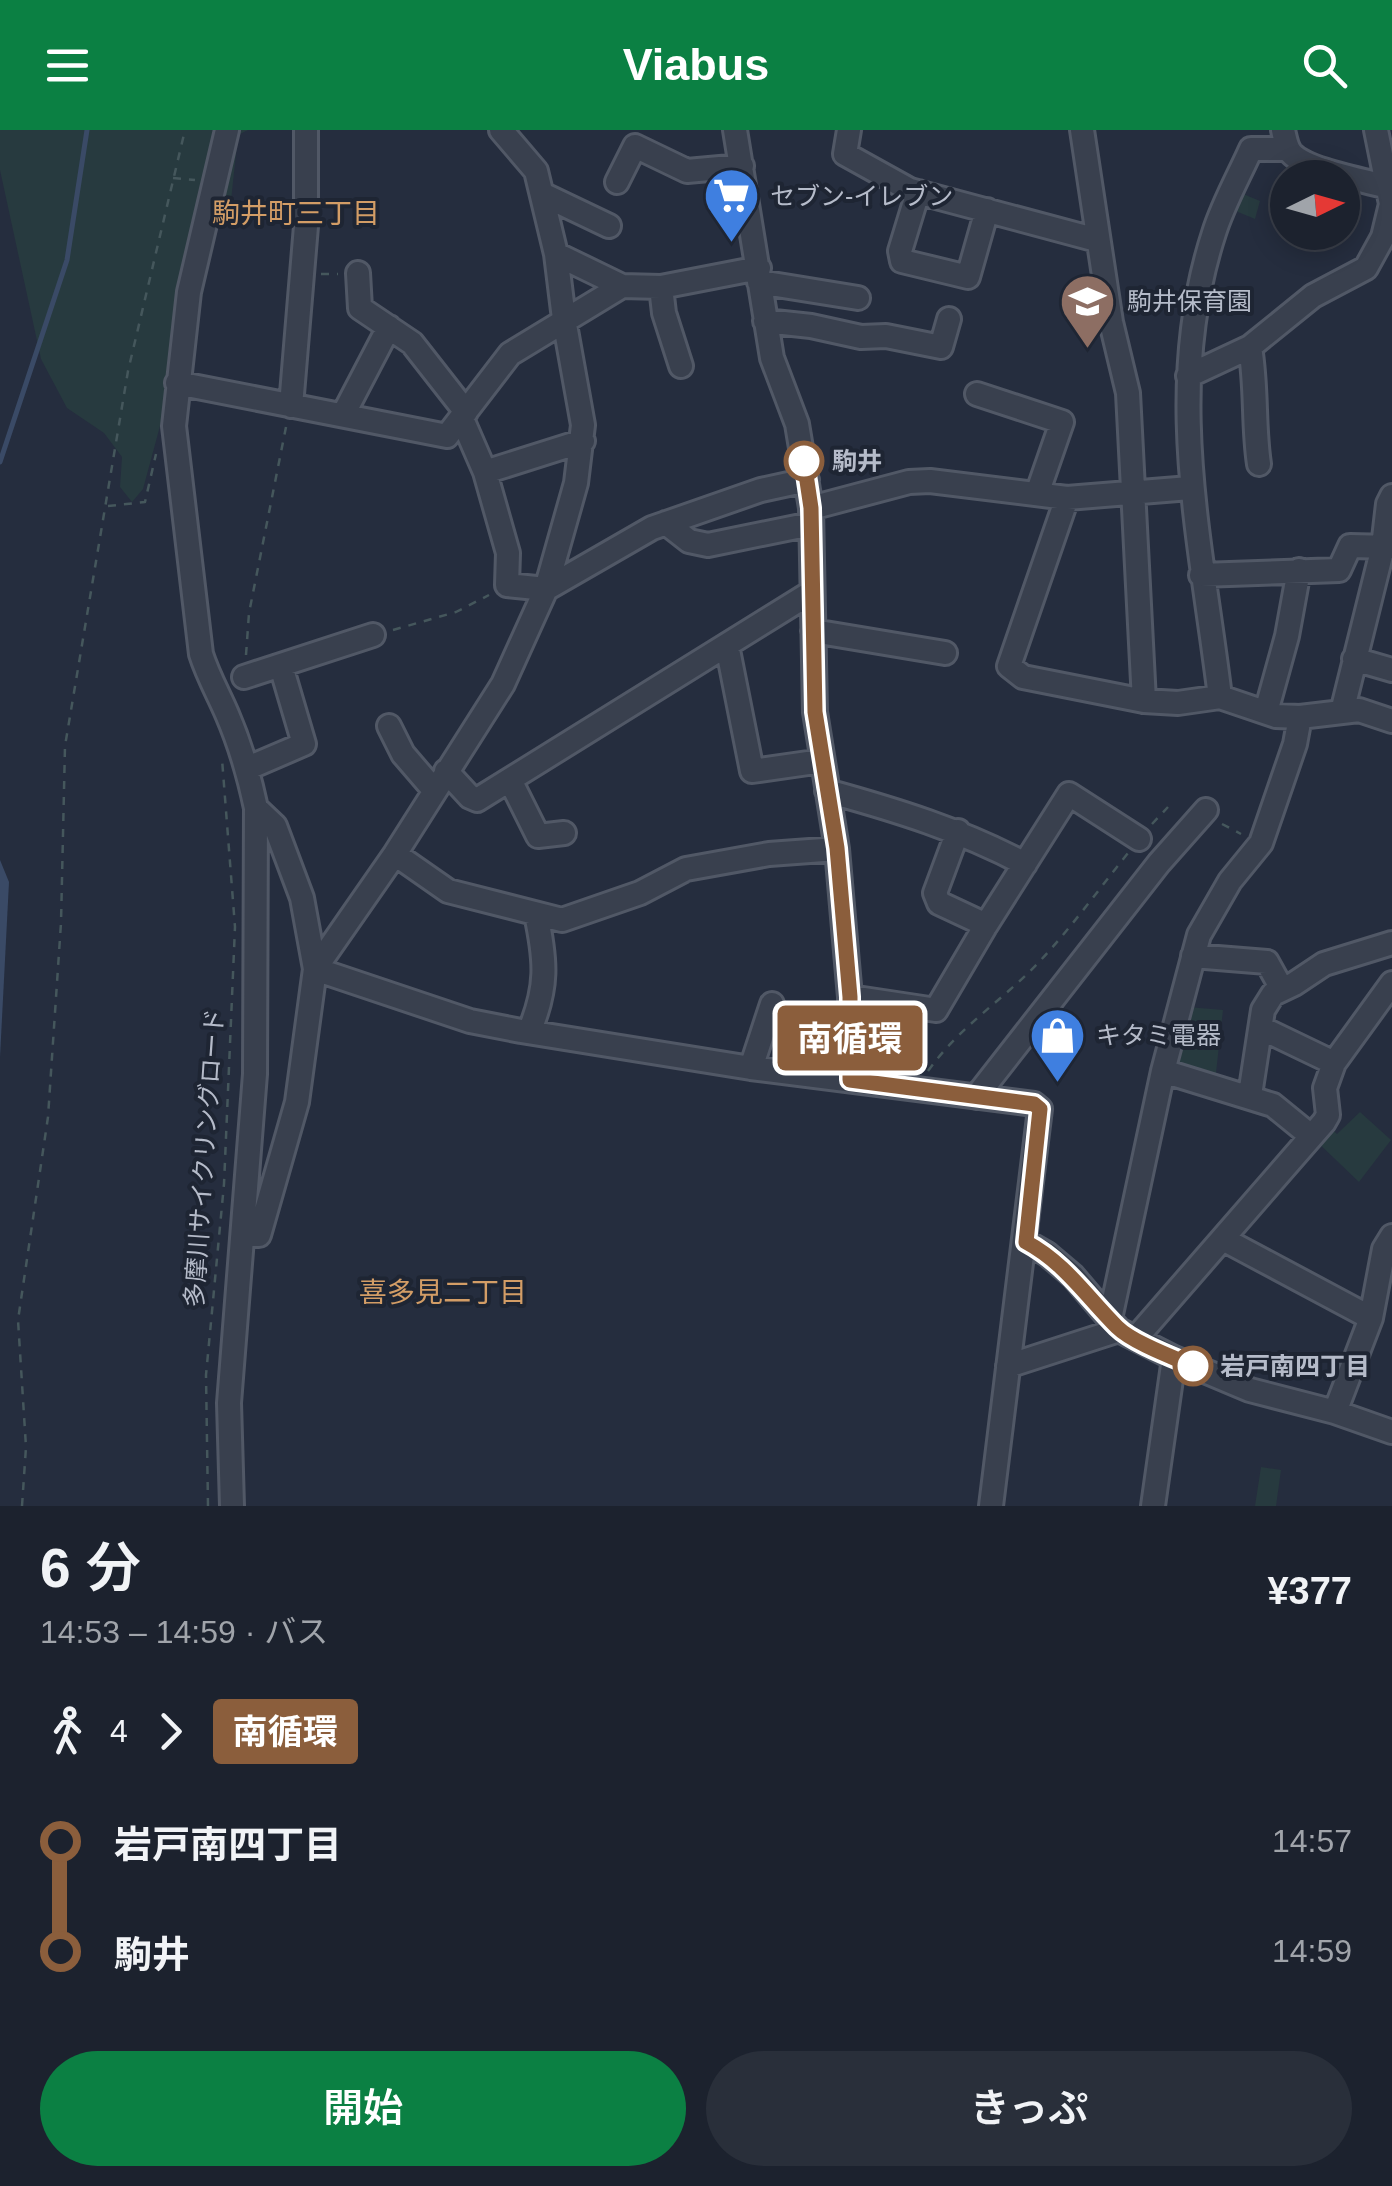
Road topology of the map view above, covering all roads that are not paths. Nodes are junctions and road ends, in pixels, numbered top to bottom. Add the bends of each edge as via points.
1 (227, 130) edge
2 (306, 130) edge
3 (501, 130) edge
4 (735, 130) edge
5 (849, 130) edge
6 (1082, 130) edge
7 (1382, 132) edge
8 (1286, 139) edge
9 (742, 166) junction
10 (617, 182) dead end
11 (1390, 188) edge
12 (918, 192) junction
13 (542, 194) junction
14 (987, 210) junction
15 (608, 226) dead end
16 (1097, 240) junction
17 (556, 254) junction
18 (358, 273) road end
19 (759, 275) junction
20 (622, 286) junction
21 (661, 287) junction
22 (858, 298) dead end
23 (948, 319) dead end
24 (564, 320) junction
25 (765, 321) junction
26 (389, 327) junction
27 (1250, 347) junction
28 (682, 366) dead end
29 (1188, 376) junction
30 (176, 384) junction
31 (977, 394) dead end
32 (290, 406) junction
33 (343, 414) junction
34 (464, 416) junction
35 (582, 441) junction
36 (1259, 464) dead end
37 (485, 472) junction
38 (807, 480) junction
39 (1190, 488) junction
40 (1132, 492) junction
41 (1038, 494) junction
42 (1392, 496) edge
43 (1067, 498) junction
44 (811, 516) junction
45 (666, 523) junction
46 (1388, 547) edge
47 (1299, 570) junction
48 (1202, 575) junction
49 (546, 589) junction
50 (812, 592) junction
51 (813, 632) junction
52 (373, 635) road end
53 (727, 644) junction
54 (936, 648) dead end
55 (1354, 659) junction
56 (281, 666) junction
57 (1392, 670) edge
58 (244, 677) road end
59 (1220, 696) junction
60 (1144, 700) junction
61 (1266, 712) junction
62 (1342, 712) junction
63 (1300, 716) junction
64 (1392, 721) edge
65 (389, 726) dead end
66 (822, 761) junction
67 (248, 768) junction
68 (440, 781) junction
69 (511, 782) junction
70 (827, 791) junction
71 (256, 808) junction
72 (1206, 810) road end
73 (967, 828) junction
74 (564, 834) dead end
75 (1139, 839) road end
76 (837, 848) junction
77 (395, 854) junction
78 (1025, 864) junction
79 (536, 914) junction
80 (986, 924) junction
81 (1390, 938) edge
82 (1193, 956) junction
83 (315, 969) junction
84 (1392, 983) edge
85 (1282, 989) junction
86 (850, 997) junction
87 (772, 1004) dead end
88 (1261, 1028) junction
89 (528, 1032) junction
90 (1334, 1063) junction
91 (751, 1068) junction
92 (1163, 1071) junction
93 (850, 1080) junction
94 (1250, 1095) junction
95 (976, 1097) junction
96 (1311, 1136) junction
97 (244, 1235) junction
98 (1223, 1238) junction
99 (1391, 1241) edge
100 (1026, 1242) junction
101 (1372, 1318) junction
102 (1122, 1329) junction
103 (1174, 1358) junction
104 (1008, 1366) junction
105 (1335, 1412) junction
106 (1392, 1432) edge
107 (232, 1506) edge
108 (992, 1506) edge
109 (1153, 1506) edge

1 - 30 street via 189,292
2 - 32 street via 306,226
3 - 13 street via 536,172
4 - 9 street
5 - 12 street via 844,154
6 - 16 street
7 - 11 street
8 - 11 street via 1294,156 1309,164
8 - 29 street via 1251,149 1221,216 1200,284
9 - 10 street via 687,171 635,146
9 - 19 street
11 - 27 street via 1384,236 1366,268 1313,296
12 - 14 street
12 - 14 street via 902,262 968,277
13 - 15 street
13 - 17 street
14 - 16 street
16 - 40 street via 1128,392
17 - 20 street
17 - 24 street
18 - 26 street via 360,308
19 - 21 street
19 - 22 street
19 - 25 street
20 - 21 street
20 - 24 street
21 - 28 street
23 - 25 street via 941,346
24 - 34 street via 510,354
24 - 35 street
25 - 38 street via 798,424
26 - 33 street
26 - 34 street via 412,343
27 - 29 street
27 - 36 street
29 - 39 street
30 - 32 street
30 - 67 street via 175,443 201,654
31 - 41 street via 1062,422
32 - 33 street
33 - 34 street via 447,436
34 - 37 street
35 - 37 street
35 - 49 street
37 - 49 street via 508,553 508,585
38 - 44 street
38 - 45 street
39 - 40 street
39 - 48 street
40 - 43 street
40 - 60 street
41 - 43 street
41 - 44 street via 909,482
42 - 46 street
43 - 60 street via 1009,666 1023,677
44 - 45 street via 708,545
44 - 50 street
45 - 49 street
46 - 47 street via 1350,546 1339,570
46 - 55 street
47 - 48 street
47 - 61 street
48 - 59 street
49 - 68 street via 503,684
50 - 51 street
50 - 53 street
51 - 54 street
51 - 66 street
52 - 56 street
53 - 66 street via 752,771
53 - 69 street
55 - 57 street
55 - 62 street
56 - 58 street
56 - 67 street via 304,744
59 - 60 street
59 - 61 street
61 - 63 street
62 - 63 street
62 - 64 street
63 - 82 street via 1261,843 1216,904
65 - 68 street via 403,754
66 - 70 street
67 - 71 street
68 - 69 street via 473,800
68 - 77 street
69 - 74 street via 538,836
70 - 73 street
70 - 76 street
71 - 83 street via 276,826 302,898
71 - 97 street via 255,1074
72 - 95 street
73 - 78 street
73 - 80 street via 935,892 939,903
75 - 78 street via 1069,794
76 - 79 street via 686,869 562,920
76 - 86 street
77 - 79 street via 448,891
77 - 83 street
78 - 80 street
79 - 89 street via 545,978
80 - 86 street via 936,1010
81 - 85 street
82 - 85 street via 1267,962
82 - 92 street
83 - 89 street via 470,1021
83 - 97 street via 297,1102 259,1235
84 - 90 street
85 - 88 street via 1263,1010
86 - 93 street
87 - 91 street
88 - 90 street
88 - 94 street
89 - 91 street
90 - 96 street via 1325,1088 1328,1115
91 - 93 street
92 - 94 street
92 - 102 street
93 - 95 street
94 - 96 street via 1282,1110
95 - 100 street via 1040,1109
96 - 98 street
97 - 107 street via 229,1403
98 - 101 street
98 - 102 street
99 - 101 street
100 - 102 street via 1073,1276
100 - 104 street
101 - 105 street
102 - 103 street
102 - 104 street
103 - 105 street via 1250,1390
103 - 109 street
104 - 108 street
105 - 106 street

